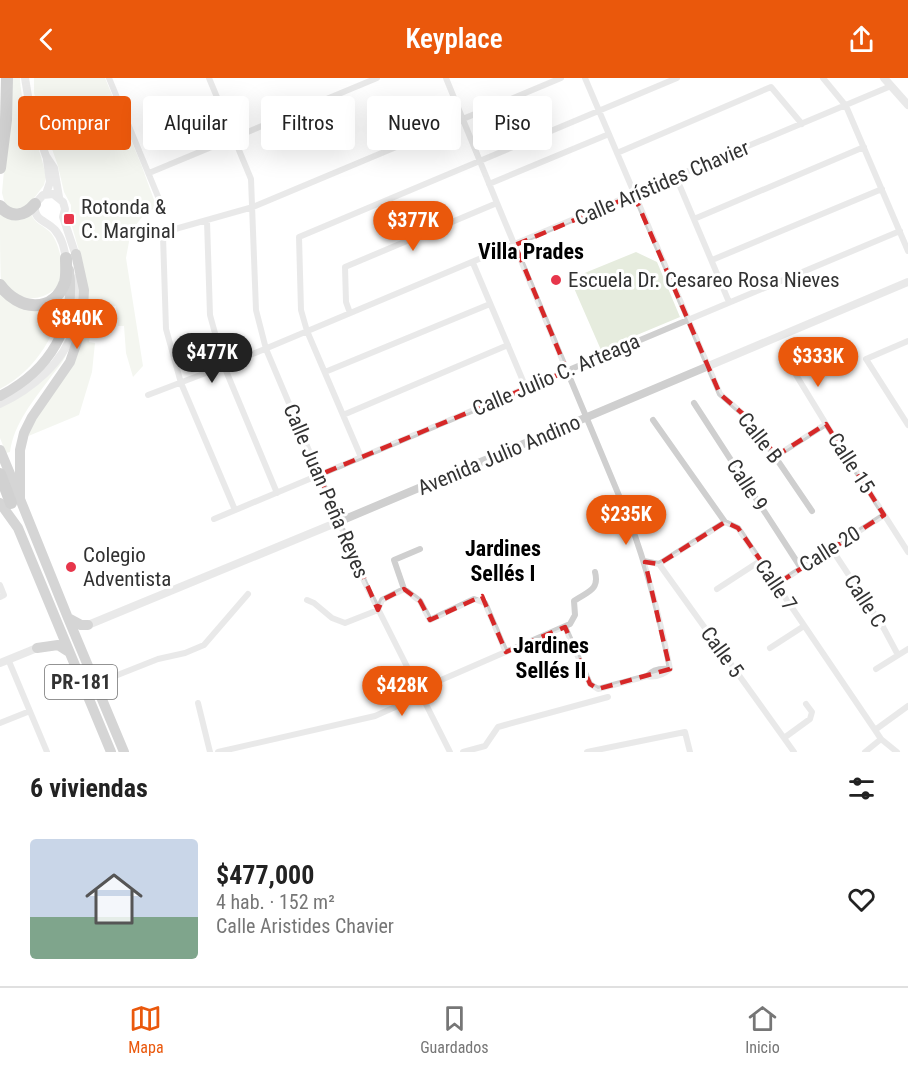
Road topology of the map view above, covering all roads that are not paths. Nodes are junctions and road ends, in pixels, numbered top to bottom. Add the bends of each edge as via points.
1 (5, 78) edge
2 (25, 78) edge
3 (109, 78) edge
4 (209, 78) edge
5 (377, 78) edge
6 (446, 78) edge
7 (561, 78) edge
8 (585, 78) edge
9 (677, 78) edge
10 (823, 78) edge
11 (884, 78) edge
12 (891, 86) junction
13 (216, 96) edge
14 (908, 105) edge
15 (0, 106) edge
16 (846, 106) junction
17 (599, 111) junction
18 (462, 120) junction
19 (802, 124) junction
20 (249, 132) edge
21 (609, 134) junction
22 (864, 147) junction
23 (205, 150) edge
24 (239, 150) edge
25 (617, 153) junction
26 (46, 156) junction
27 (480, 161) junction
28 (0, 168) edge
29 (149, 173) junction
30 (676, 177) junction
31 (489, 184) junction
32 (882, 189) junction
33 (46, 194) junction
34 (634, 195) junction
35 (59, 197) junction
36 (159, 199) dead end
37 (497, 203) junction
38 (35, 204) junction
39 (0, 206) edge
40 (253, 207) junction
41 (63, 217) junction
42 (694, 219) junction
43 (207, 221) junction
44 (49, 224) junction
45 (900, 231) junction
46 (515, 245) junction
47 (908, 251) edge
48 (71, 256) junction
49 (711, 260) junction
50 (473, 263) junction
51 (908, 282) edge
52 (0, 285) edge
53 (729, 302) junction
54 (490, 304) junction
55 (350, 313) junction
56 (687, 320) junction
57 (307, 331) junction
58 (908, 341) edge
59 (508, 345) junction
60 (266, 349) junction
61 (790, 365) dead end
62 (224, 366) junction
63 (708, 366) junction
64 (567, 371) junction
65 (325, 372) junction
66 (181, 383) junction
67 (526, 388) junction
68 (148, 395) dead end
69 (0, 396) edge
70 (694, 403) dead end
71 (0, 404) edge
72 (343, 415) junction
73 (587, 417) junction
74 (653, 420) dead end
75 (826, 424) junction
76 (908, 425) edge
77 (0, 450) edge
78 (776, 456) junction
79 (361, 457) junction
80 (0, 474) edge
81 (319, 475) junction
82 (0, 479) edge
83 (277, 493) junction
84 (10, 502) edge
85 (235, 510) junction
86 (812, 511) dead end
87 (884, 515) junction
88 (214, 519) dead end
89 (338, 522) junction
90 (725, 522) junction
91 (831, 548) junction
92 (420, 549) dead end
93 (908, 552) edge
94 (644, 561) junction
95 (760, 561) junction
96 (659, 564) junction
97 (801, 568) junction
98 (595, 572) dead end
99 (777, 584) junction
100 (0, 585) edge
101 (404, 589) junction
102 (717, 589) dead end
103 (248, 594) dead end
104 (2, 596) edge
105 (307, 600) dead end
106 (378, 610) junction
107 (68, 618) junction
108 (57, 625) junction
109 (88, 625) junction
110 (804, 626) junction
111 (565, 627) junction
112 (78, 644) junction
113 (37, 648) junction
114 (770, 648) dead end
115 (908, 649) edge
116 (69, 652) junction
117 (506, 652) junction
118 (898, 655) junction
119 (4, 661) edge
120 (876, 669) dead end
121 (110, 678) dead end
122 (422, 695) junction
123 (608, 697) dead end
124 (198, 703) dead end
125 (806, 704) dead end
126 (908, 706) edge
127 (30, 711) junction
128 (0, 723) edge
129 (875, 730) junction
130 (784, 738) junction
131 (881, 739) junction
132 (860, 745) dead end
133 (47, 752) edge
134 (111, 752) edge
135 (124, 752) edge
136 (210, 752) edge
137 (218, 752) edge
138 (450, 752) edge
139 (463, 752) edge
140 (587, 752) edge
141 (690, 752) edge
142 (794, 752) edge
143 (865, 752) edge
144 (897, 752) edge

1 - 15 highway
1 - 28 highway via 6,120
2 - 26 street via 31,114
3 - 29 street
4 - 13 street, Calle Juan Peña Reyes
5 - 20 street
6 - 18 street
7 - 18 street
8 - 17 street, Calle B
9 - 17 street
10 - 16 street
11 - 12 street
12 - 14 street
12 - 16 street, Calle Arístides Chavier
16 - 19 street, Calle Arístides Chavier
16 - 22 street
17 - 21 street, Calle B
17 - 27 street
18 - 27 street
18 - 40 street
19 - 25 street via 771,87
19 - 30 street, Calle Arístides Chavier
21 - 25 street, Calle B
21 - 31 street
22 - 32 street
22 - 42 street
23 - 29 street
24 - 40 street, Calle Juan Peña Reyes via 251,180
25 - 34 street, Calle B
26 - 33 street via 50,178
26 - 35 street via 54,168
27 - 31 street
27 - 57 street via 298,237 301,310
29 - 36 street
30 - 34 street, Calle Arístides Chavier
30 - 42 street
31 - 37 street
32 - 45 street
32 - 49 street
33 - 35 street
33 - 38 street
34 - 46 street, Calle Arístides Chavier
34 - 56 street, Calle B
35 - 41 street via 65,209
37 - 46 street
37 - 55 street via 345,267
38 - 39 highway via 17,215
38 - 44 street via 38,218
40 - 43 street
40 - 60 street, Calle Juan Peña Reyes via 256,310
41 - 44 street
41 - 48 street
42 - 49 street
43 - 62 street via 210,315
43 - 66 street via 171,230 163,236 166,329
44 - 48 street
45 - 47 street
45 - 53 street, Calle Julio C. Arteaga
46 - 50 street, Calle Arístides Chavier
46 - 64 street
48 - 52 highway via 60,291 44,304 18,302
48 - 69 highway via 69,305 59,340 31,377
48 - 71 street via 78,296 74,329 61,355 42,377
48 - 84 highway via 84,290 82,327 70,362 24,433
49 - 53 street
50 - 54 street
50 - 55 street, Calle Arístides Chavier
51 - 63 street, Avenida Julio Andino
53 - 56 street, Calle Julio C. Arteaga
54 - 59 street
54 - 65 street
55 - 57 street, Calle Arístides Chavier
56 - 63 street, Calle B
56 - 64 street, Calle Julio C. Arteaga
57 - 60 street, Calle Arístides Chavier
57 - 65 street
58 - 76 street via 866,359
59 - 67 street
59 - 72 street
60 - 62 street, Calle Arístides Chavier
60 - 81 street, Calle Juan Peña Reyes
61 - 75 street
62 - 66 street, Calle Arístides Chavier
62 - 83 street
63 - 73 street, Avenida Julio Andino
63 - 78 street, Calle B via 720,394 750,420
64 - 67 street, Calle Julio C. Arteaga
64 - 73 street
65 - 72 street
66 - 68 street, Calle Arístides Chavier
66 - 85 street
67 - 79 street, Calle Julio C. Arteaga
70 - 97 street, Calle 9
72 - 79 street
73 - 89 street, Avenida Julio Andino
73 - 94 street
74 - 90 street, Calle 7
75 - 78 street, Calle 15
75 - 87 street, Calle 15
77 - 84 highway, PR-181
78 - 86 street, Calle B
79 - 81 street, Calle Julio C. Arteaga
80 - 84 highway
81 - 83 street, Calle Julio C. Arteaga
81 - 89 street, Calle Juan Peña Reyes
82 - 84 highway
83 - 85 street, Calle Julio C. Arteaga
84 - 107 highway, PR-181
84 - 108 highway, PR-181
85 - 88 street, Calle Julio C. Arteaga
87 - 91 street, Calle 20
87 - 93 street, Calle 15
89 - 106 street, Calle Juan Peña Reyes
89 - 109 street, Avenida Julio Andino
90 - 95 street, Calle 7 via 738,528
90 - 96 street
91 - 97 street, Calle 20
91 - 118 street, Calle C
92 - 101 street via 394,560
94 - 96 street
94 - 111 street via 670,669 652,677 594,688
95 - 99 street, Calle 7
95 - 102 street
96 - 130 street, Calle 5
97 - 99 street, Calle 20
98 - 111 street via 596,586 574,601 575,617
99 - 110 street, Calle 7
100 - 104 street
101 - 106 street via 382,600
101 - 117 street via 420,601 430,620 474,599 485,603
103 - 121 street via 204,645
105 - 106 street via 345,623
106 - 122 street, Calle Juan Peña Reyes
107 - 109 highway
107 - 112 highway, PR-181
108 - 113 highway via 48,640
108 - 116 highway, PR-181
109 - 112 highway
110 - 114 street
110 - 129 street, Calle 7
111 - 117 street
112 - 135 highway, PR-181
113 - 116 highway via 58,645
113 - 119 street
115 - 118 street
116 - 134 highway, PR-181
117 - 122 street via 425,687
118 - 120 street
119 - 127 street
122 - 137 street via 375,716
122 - 138 street, Calle Juan Peña Reyes
123 - 139 street via 504,724 485,746
124 - 136 street
125 - 130 street via 812,712 810,719
126 - 129 street
127 - 128 street
127 - 133 street
129 - 131 street, Calle 7
130 - 142 street, Calle 5
131 - 143 street
131 - 144 street, Calle 7
132 - 143 street
140 - 141 street via 685,732

